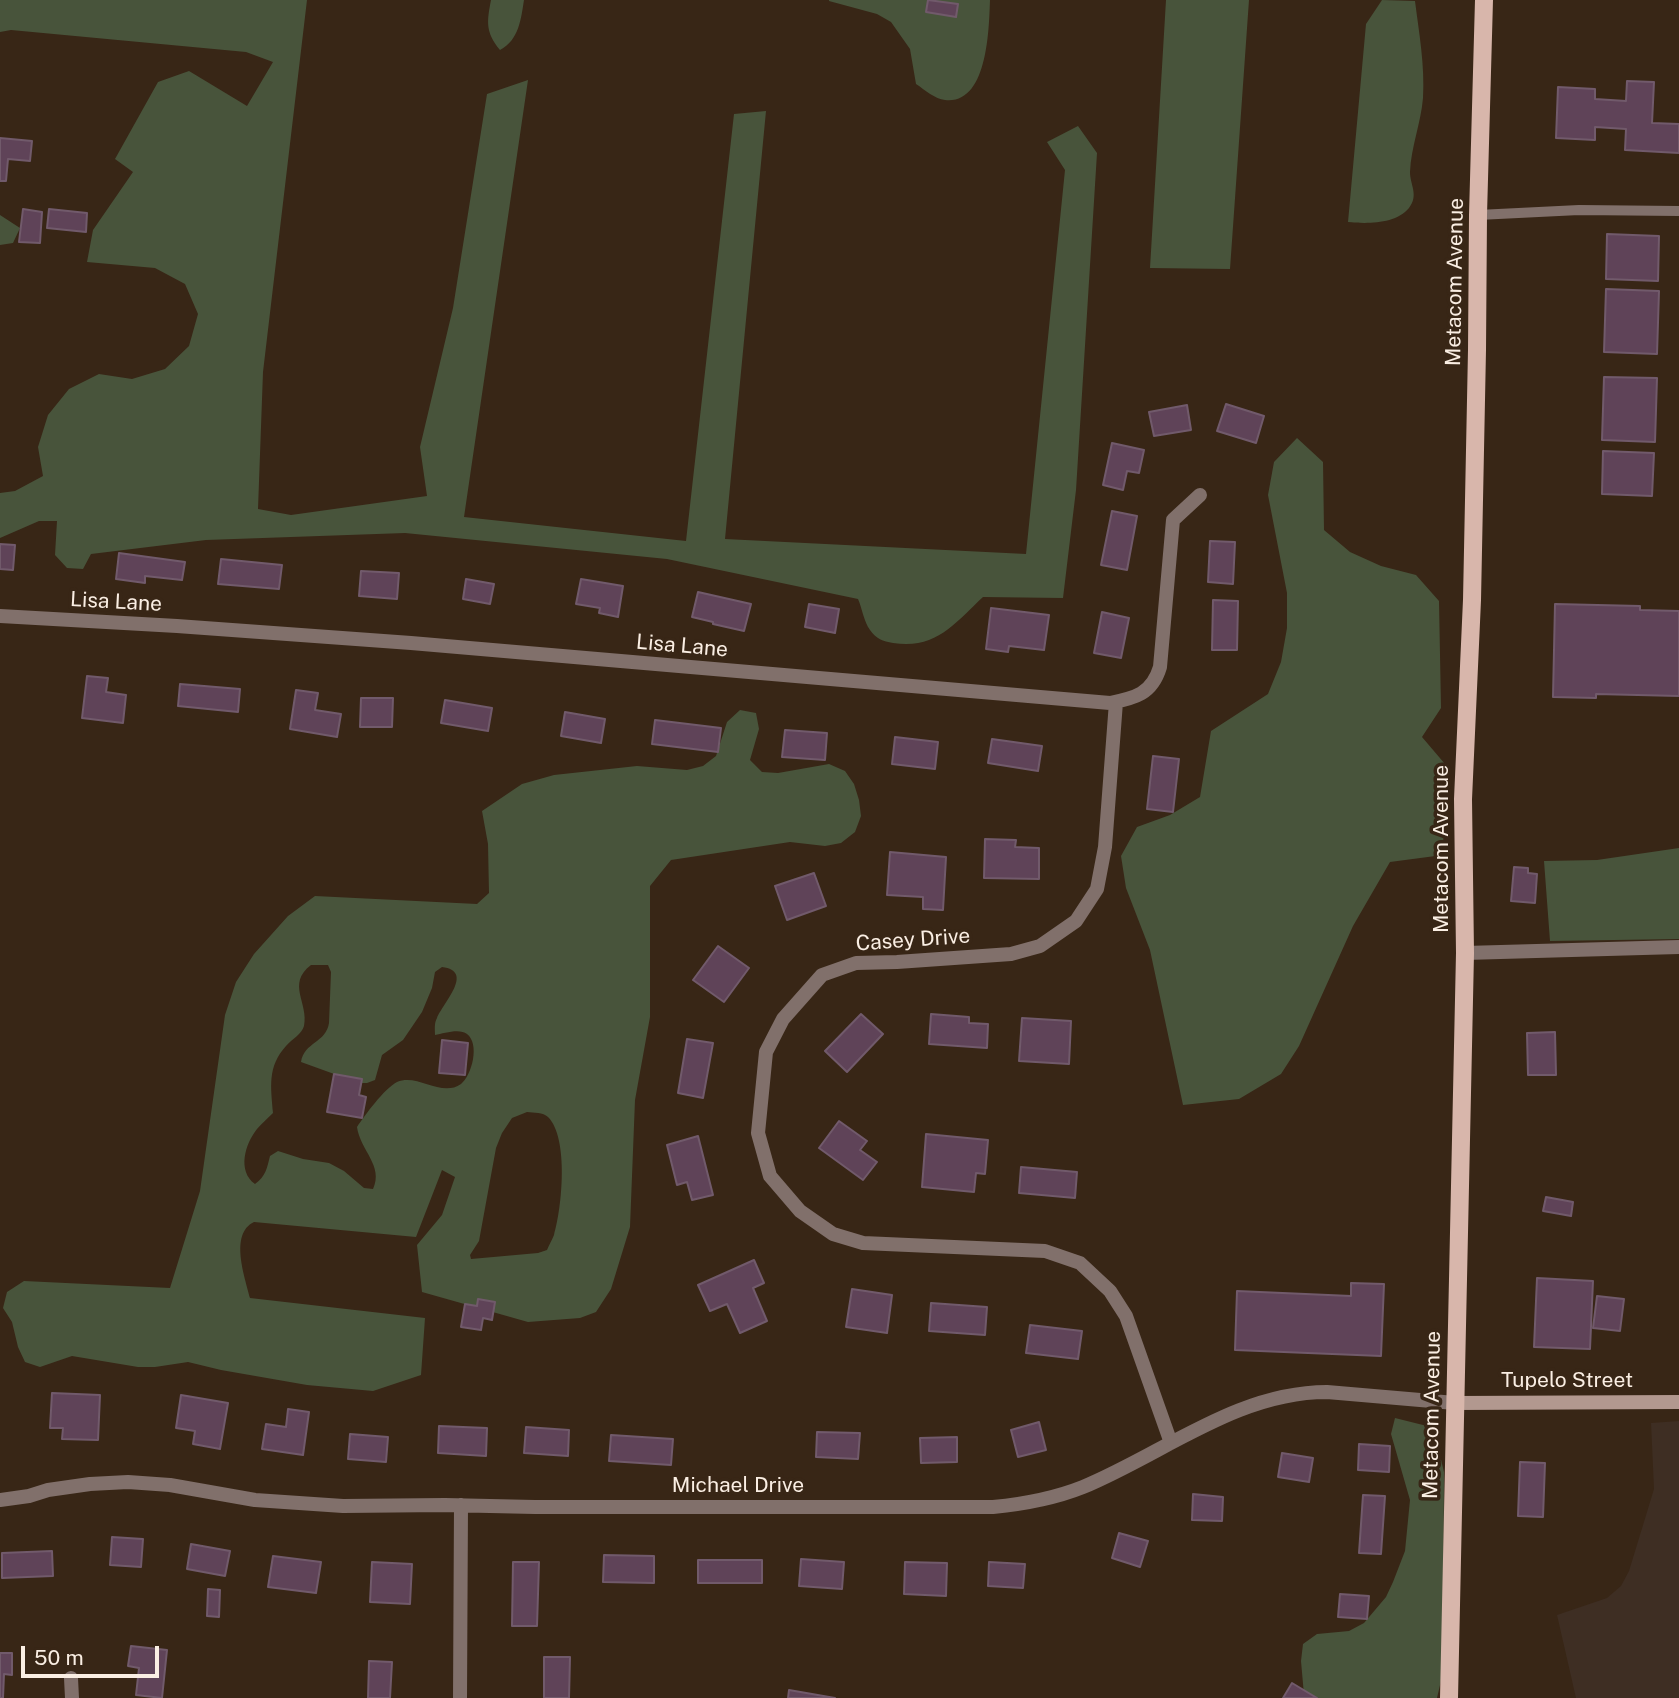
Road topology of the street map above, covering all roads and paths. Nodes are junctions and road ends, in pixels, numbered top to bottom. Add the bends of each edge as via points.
1 (1484, 0) edge
2 (1679, 211) edge
3 (1478, 215) junction
4 (1200, 495) dead end
5 (0, 616) edge
6 (1116, 702) junction
7 (1679, 947) edge
8 (1465, 953) junction
9 (1679, 1402) edge
10 (1455, 1403) junction
11 (1171, 1443) junction
12 (0, 1500) edge
13 (461, 1506) junction
14 (71, 1678) dead end
15 (72, 1698) edge
16 (460, 1698) edge
17 (1449, 1698) edge

1 - 3 main road, Metacom Avenue
2 - 3 lane
3 - 8 main road, Metacom Avenue via 1472,600 1463,799
4 - 6 street, Lisa Lane via 1173,520 1156,680 1136,698
5 - 6 street, Lisa Lane via 411,643
6 - 11 street, Casey Drive via 1105,846 1097,889 1076,921 1040,946 1011,954 856,962 822,975 783,1019 766,1052 758,1133 770,1176 800,1211 833,1234 863,1243 1045,1251 1080,1263 1110,1291 1126,1317
7 - 8 street
8 - 10 main road, Metacom Avenue
9 - 10 main road, Tupelo Street
10 - 11 street, Michael Drive via 1309,1392 1250,1406
10 - 17 main road, Metacom Avenue
11 - 13 street, Michael Drive via 1080,1488 1039,1501 993,1507
12 - 13 street, Michael Drive via 128,1482 255,1500
13 - 16 street
14 - 15 street

